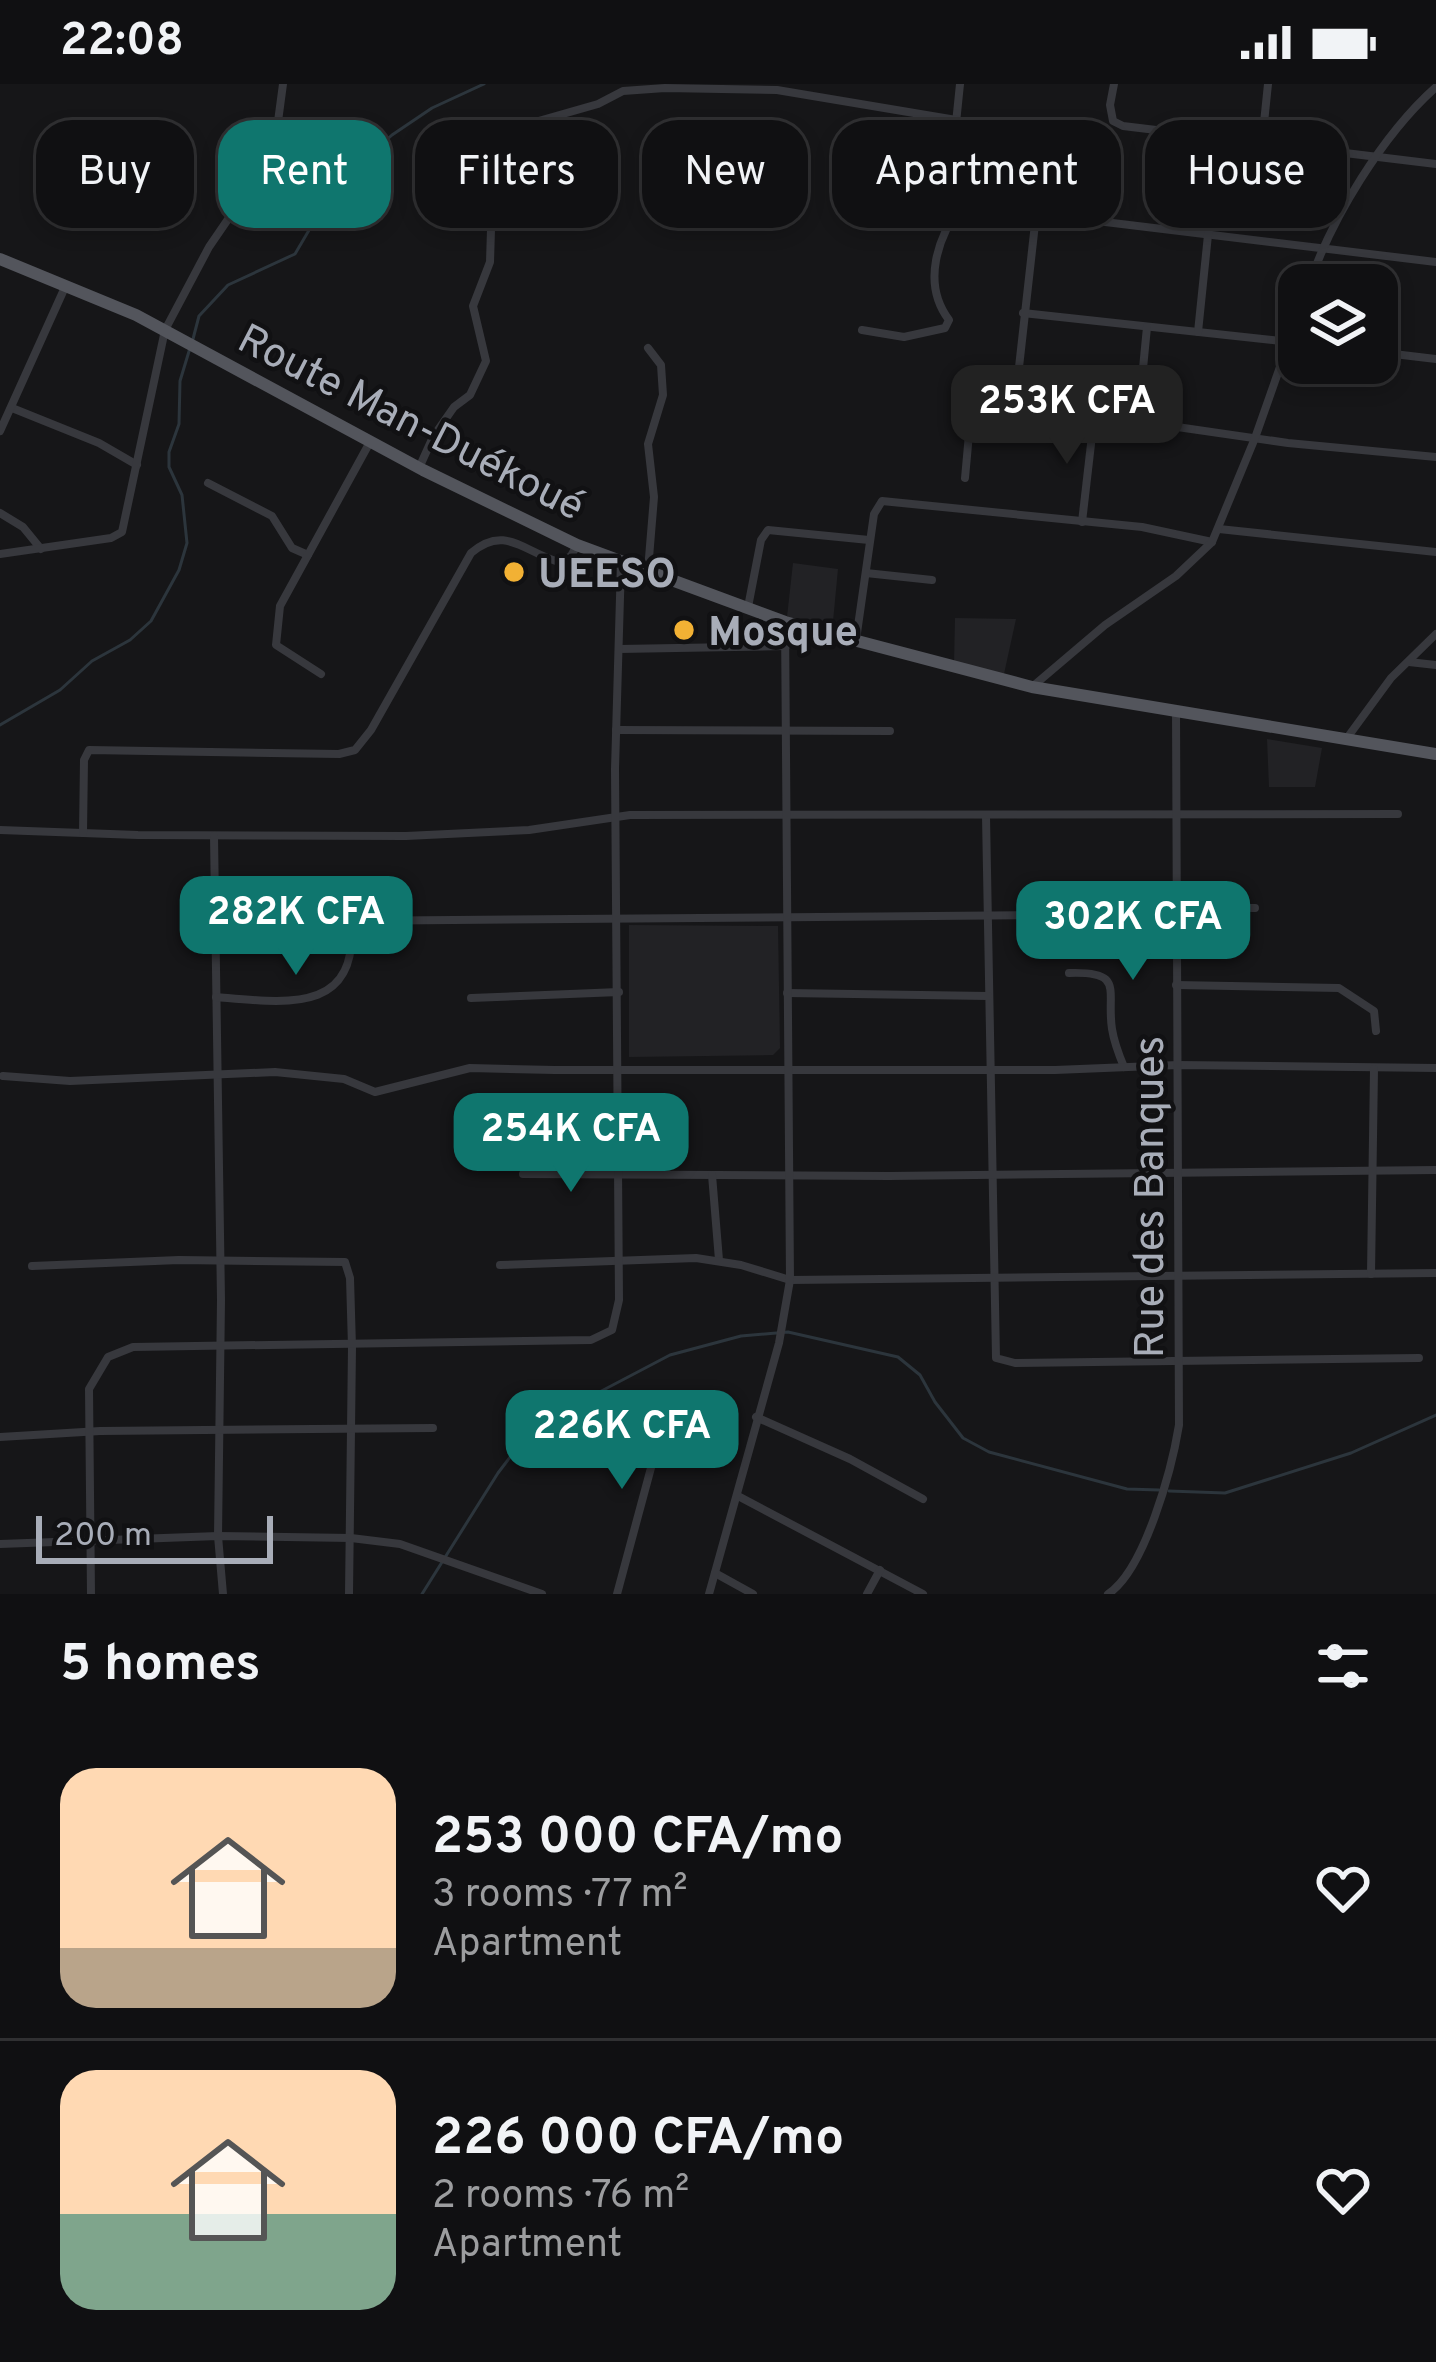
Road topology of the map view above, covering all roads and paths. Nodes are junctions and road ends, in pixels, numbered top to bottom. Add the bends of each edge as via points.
1 (283, 84) edge
2 (959, 84) edge
3 (1114, 84) edge
4 (1268, 84) edge
5 (1436, 87) edge
6 (956, 120) joint
7 (1264, 120) edge
8 (1145, 130) edge
9 (1347, 153) edge
10 (1378, 157) junction
11 (1436, 164) edge
12 (1121, 224) edge
13 (944, 228) edge
14 (1034, 228) edge
15 (1208, 228) edge
16 (1207, 234) junction
17 (1321, 250) junction
18 (0, 259) edge
19 (1436, 262) edge
20 (1316, 264) edge
21 (66, 283) junction
22 (1024, 313) junction
23 (1148, 327) junction
24 (165, 330) junction
25 (862, 330) dead end
26 (1198, 332) junction
27 (1278, 341) edge
28 (648, 347) dead end
29 (1398, 354) edge
30 (1436, 359) edge
31 (1278, 382) edge
32 (1016, 403) junction
33 (11, 408) junction
34 (1094, 418) junction
35 (1138, 420) junction
36 (0, 430) edge
37 (1255, 438) junction
38 (370, 442) junction
39 (1436, 457) edge
40 (137, 465) junction
41 (419, 468) junction
42 (965, 478) dead end
43 (208, 483) dead end
44 (0, 513) edge
45 (1082, 522) junction
46 (1219, 529) junction
47 (870, 541) junction
48 (1212, 542) junction
49 (577, 544) junction
50 (41, 549) junction
51 (1436, 552) edge
52 (0, 554) edge
53 (308, 555) junction
54 (621, 562) junction
55 (647, 571) junction
56 (866, 573) junction
57 (932, 580) dead end
58 (748, 609) junction
59 (784, 622) junction
60 (1436, 634) edge
61 (856, 640) junction
62 (786, 646) junction
63 (619, 650) junction
64 (1407, 662) junction
65 (1436, 664) edge
66 (321, 674) dead end
67 (1032, 687) junction
68 (1176, 709) junction
69 (616, 730) junction
70 (890, 731) dead end
71 (784, 732) junction
72 (1347, 738) junction
73 (1436, 754) edge
74 (1174, 813) junction
75 (1398, 814) dead end
76 (615, 816) junction
77 (986, 816) junction
78 (784, 817) junction
79 (0, 830) edge
80 (83, 833) junction
81 (214, 836) junction
82 (1255, 908) dead end
83 (1176, 910) junction
84 (785, 917) junction
85 (352, 919) junction
86 (617, 919) junction
87 (988, 919) junction
88 (216, 922) junction
89 (1070, 973) dead end
90 (1176, 985) junction
91 (619, 992) junction
92 (787, 993) junction
93 (988, 996) junction
94 (216, 997) junction
95 (471, 998) dead end
96 (1376, 1031) dead end
97 (1178, 1065) junction
98 (1124, 1067) junction
99 (1436, 1068) edge
100 (619, 1069) junction
101 (788, 1069) junction
102 (1374, 1069) junction
103 (992, 1070) junction
104 (3, 1076) dead end
105 (217, 1076) junction
106 (1374, 1170) junction
107 (1436, 1170) edge
108 (992, 1173) junction
109 (523, 1174) dead end
110 (619, 1174) junction
111 (1177, 1174) junction
112 (712, 1175) junction
113 (789, 1176) junction
114 (718, 1260) junction
115 (219, 1261) junction
116 (619, 1262) junction
117 (500, 1265) dead end
118 (32, 1266) dead end
119 (1436, 1273) edge
120 (1371, 1274) junction
121 (1178, 1275) junction
122 (992, 1277) junction
123 (790, 1280) junction
124 (219, 1345) junction
125 (352, 1347) junction
126 (1419, 1358) dead end
127 (1179, 1360) junction
128 (669, 1400) dead end
129 (755, 1417) junction
130 (433, 1428) dead end
131 (352, 1429) junction
132 (90, 1432) junction
133 (218, 1432) junction
134 (0, 1437) edge
135 (738, 1496) junction
136 (923, 1499) dead end
137 (218, 1536) junction
138 (351, 1538) junction
139 (89, 1539) junction
140 (0, 1544) edge
141 (880, 1570) junction
142 (715, 1573) junction
143 (91, 1594) edge
144 (223, 1594) edge
145 (349, 1594) edge
146 (542, 1594) edge
147 (617, 1594) edge
148 (709, 1594) edge
149 (753, 1594) edge
150 (867, 1594) edge
151 (923, 1594) edge
152 (1108, 1594) edge

1 - 24 street via 270,158
2 - 6 street
3 - 8 street via 1113,121
4 - 7 street
5 - 10 street
6 - 41 street via 787,91 665,88 623,92 514,128 492,196 490,262 473,306 485,361
9 - 10 street
10 - 11 street
10 - 17 street
12 - 16 street
13 - 25 street via 934,286 945,328 904,337
14 - 22 street
15 - 16 street
16 - 17 street
16 - 26 street
17 - 19 street
17 - 20 street
18 - 21 main road, Route Man-Duékoué
21 - 24 main road, Route Man-Duékoué
21 - 33 street
22 - 23 street
22 - 32 street
23 - 26 street
23 - 35 street
24 - 38 main road, Route Man-Duékoué
24 - 40 street
26 - 27 street
28 - 55 street via 661,365 663,395 648,444 654,496
29 - 30 street
31 - 37 street
32 - 34 street
32 - 42 street via 974,404
33 - 36 street
33 - 40 street
34 - 35 street
34 - 45 street
35 - 37 street
37 - 39 street
37 - 46 street
38 - 41 main road, Route Man-Duékoué
38 - 53 street
40 - 50 street via 119,536
41 - 49 main road, Route Man-Duékoué
43 - 53 street via 272,516 292,548
44 - 50 street
45 - 47 street via 882,501
45 - 48 street
46 - 48 street
46 - 51 street
47 - 56 street
47 - 58 street via 768,530
48 - 67 street
49 - 54 main road, Route Man-Duékoué
49 - 80 street via 559,562 499,538 471,553 371,730 348,754 89,750
50 - 52 street
53 - 66 street via 280,606 276,644
54 - 55 main road, Route Man-Duékoué
54 - 63 street
55 - 58 main road, Route Man-Duékoué
56 - 57 street
56 - 61 street
58 - 59 main road, Route Man-Duékoué
59 - 61 main road, Route Man-Duékoué
59 - 62 street
60 - 64 street
61 - 67 main road, Route Man-Duékoué
62 - 63 street
62 - 71 street
63 - 69 street
64 - 65 street
64 - 72 street
67 - 68 main road, Route Man-Duékoué
68 - 72 main road, Route Man-Duékoué
68 - 74 street, Rue des Banques
69 - 71 street
69 - 76 street
70 - 71 street
71 - 78 street
72 - 73 main road, Route Man-Duékoué
74 - 75 street
74 - 77 street
74 - 83 street, Rue des Banques
76 - 78 street
76 - 81 street via 488,833
76 - 86 street
77 - 78 street
77 - 87 street
78 - 84 street
79 - 80 street
80 - 81 street
81 - 88 street
82 - 83 street
83 - 87 street
83 - 90 street, Rue des Banques
84 - 86 street
84 - 87 street
84 - 92 street
85 - 86 street
85 - 88 street
85 - 94 street via 350,963 332,989 297,1000
86 - 91 street
87 - 93 street
88 - 94 street
89 - 98 street via 1093,972 1109,985
90 - 96 street via 1339,988 1374,1011
90 - 97 street, Rue des Banques
91 - 95 street
91 - 100 street
92 - 93 street
92 - 101 street
93 - 103 street
94 - 105 street
97 - 98 street
97 - 102 street
97 - 111 street, Rue des Banques
98 - 103 street
99 - 102 street
100 - 101 street
100 - 105 street via 470,1068 376,1092 344,1079 275,1072
100 - 110 street
101 - 103 street
101 - 113 street
102 - 106 street
103 - 108 street
104 - 105 street
105 - 115 street
106 - 107 street
106 - 111 street
106 - 120 street
108 - 111 street
108 - 113 street
108 - 122 street
109 - 110 street
110 - 112 street
110 - 116 street
111 - 121 street, Rue des Banques
112 - 113 street
112 - 114 street
113 - 123 street
114 - 116 street
114 - 123 street
115 - 118 street
115 - 124 street
115 - 125 street via 345,1262
116 - 117 street
116 - 125 street via 618,1315 601,1338
119 - 120 street
120 - 121 street
121 - 122 street
121 - 127 street, Rue des Banques
122 - 123 street
122 - 127 street via 999,1361
123 - 129 street
124 - 125 street
124 - 132 street via 114,1352 91,1383
124 - 133 street
125 - 131 street
126 - 127 street
127 - 152 street, Rue des Banques via 1172,1462 1126,1577
128 - 147 street
129 - 135 street
129 - 136 street
130 - 131 street
131 - 133 street
131 - 138 street
132 - 133 street
132 - 134 street
132 - 139 street
133 - 137 street
135 - 141 street
135 - 142 street
137 - 138 street
137 - 139 street
137 - 144 street
138 - 145 street
138 - 146 street via 400,1544
139 - 140 street
139 - 143 street
141 - 150 street
141 - 151 street
142 - 148 street
142 - 149 street

